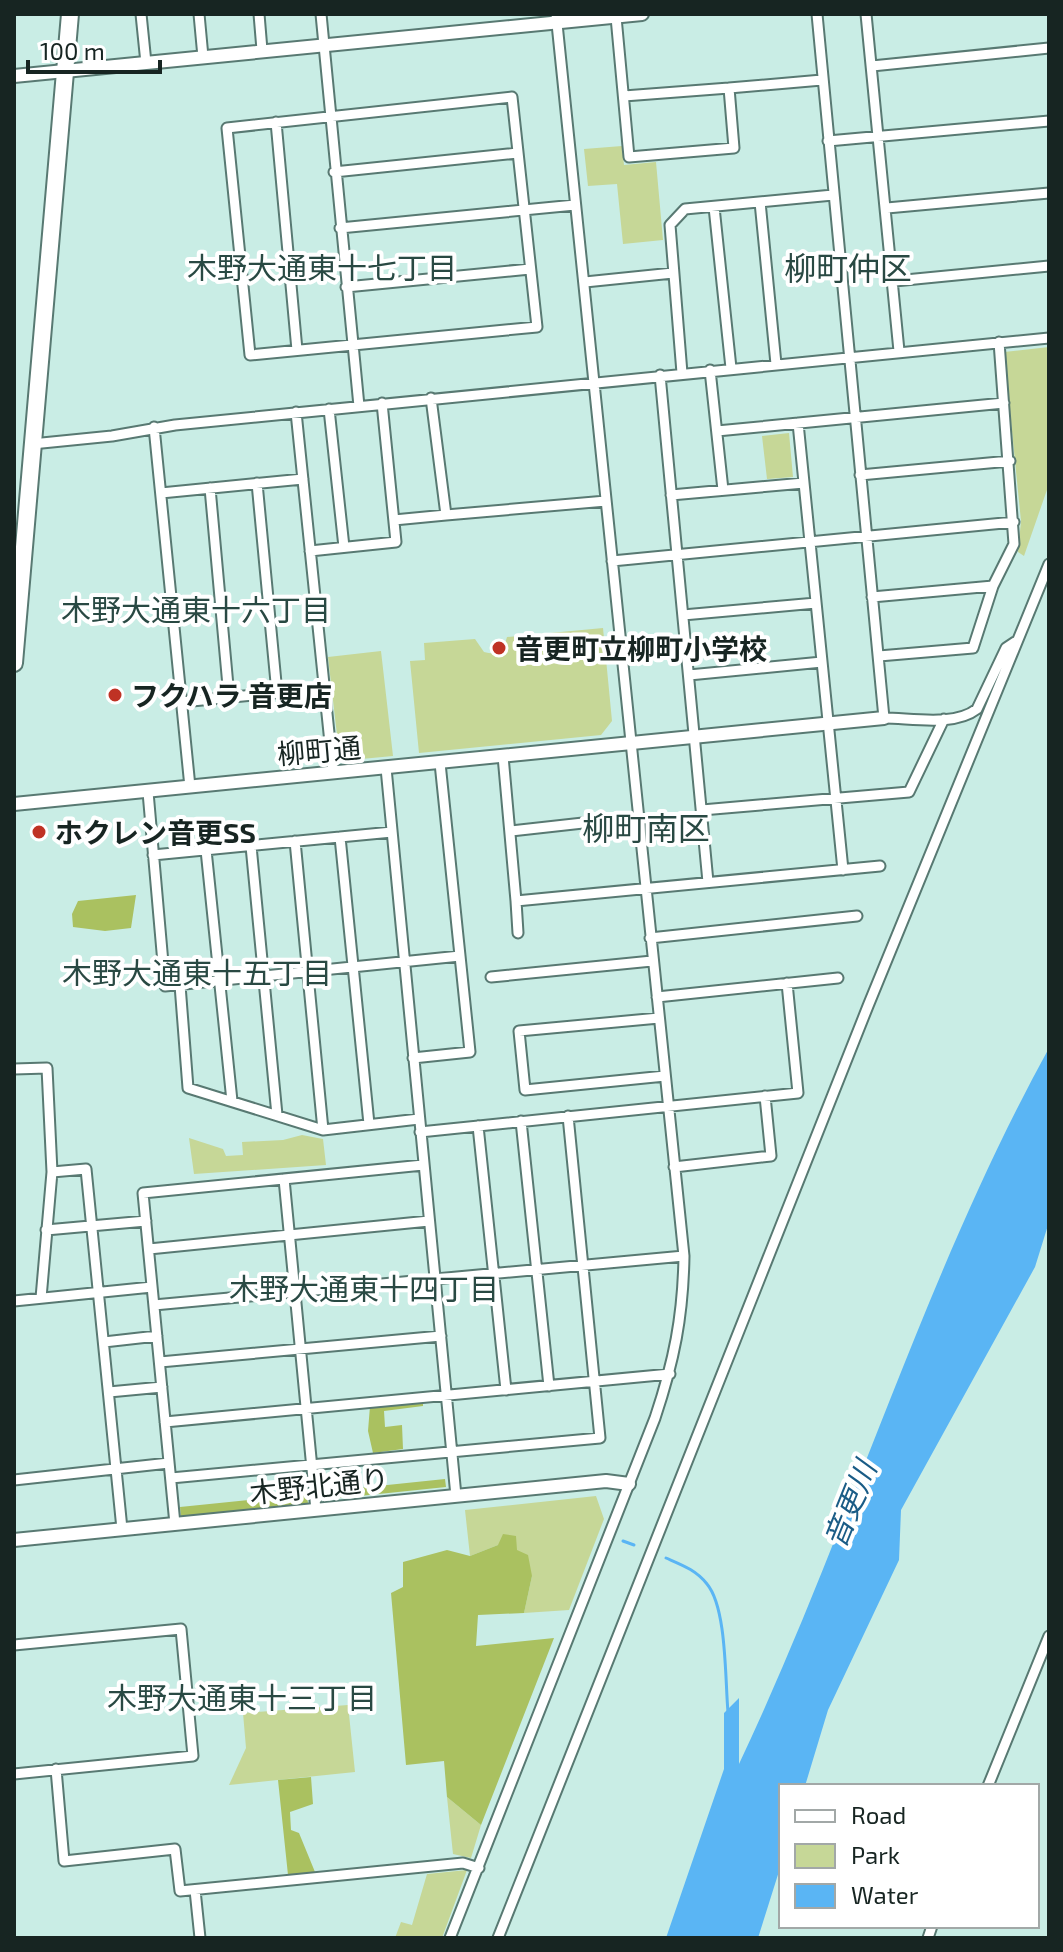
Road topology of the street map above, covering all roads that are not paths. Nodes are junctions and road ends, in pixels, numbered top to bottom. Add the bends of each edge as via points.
1 (70, 14) edge
2 (141, 14) edge
3 (199, 14) edge
4 (259, 14) edge
5 (321, 14) edge
6 (642, 14) edge
7 (817, 14) edge
8 (866, 14) edge
9 (616, 17) junction
10 (557, 18) edge
11 (323, 45) junction
12 (1049, 48) edge
13 (262, 50) junction
14 (203, 57) junction
15 (146, 63) junction
16 (872, 66) junction
17 (64, 71) junction
18 (14, 76) edge
19 (822, 80) junction
20 (729, 88) junction
21 (624, 96) junction
22 (329, 117) junction
23 (1049, 121) edge
24 (276, 122) junction
25 (879, 136) junction
26 (828, 141) junction
27 (518, 153) junction
28 (334, 172) junction
29 (1049, 193) edge
30 (833, 195) junction
31 (760, 202) junction
32 (575, 205) junction
33 (714, 207) junction
34 (887, 208) junction
35 (524, 210) junction
36 (340, 228) junction
37 (1049, 266) edge
38 (530, 269) junction
39 (673, 273) junction
40 (895, 281) junction
41 (585, 282) junction
42 (346, 287) junction
43 (1049, 338) edge
44 (999, 342) junction
45 (352, 345) junction
46 (297, 350) junction
47 (899, 351) junction
48 (849, 357) junction
49 (776, 364) junction
50 (731, 368) junction
51 (710, 370) junction
52 (682, 373) junction
53 (660, 375) junction
54 (594, 382) junction
55 (431, 398) junction
56 (382, 403) junction
57 (1004, 403) junction
58 (359, 406) junction
59 (329, 409) junction
60 (296, 412) junction
61 (854, 417) junction
62 (798, 423) junction
63 (154, 427) junction
64 (717, 431) junction
65 (32, 444) junction
66 (1010, 461) junction
67 (860, 475) junction
68 (303, 479) junction
69 (257, 483) junction
70 (804, 483) junction
71 (210, 488) junction
72 (723, 490) junction
73 (161, 493) junction
74 (671, 495) junction
75 (606, 501) junction
76 (446, 515) junction
77 (394, 520) junction
78 (1014, 522) junction
79 (866, 536) junction
80 (810, 542) junction
81 (344, 547) junction
82 (310, 551) junction
83 (677, 555) junction
84 (612, 561) junction
85 (1049, 564) edge
86 (993, 586) junction
87 (872, 597) junction
88 (816, 603) junction
89 (683, 615) junction
90 (1017, 640) junction
91 (879, 656) junction
92 (822, 662) junction
93 (14, 663) edge
94 (689, 675) junction
95 (324, 688) junction
96 (277, 693) junction
97 (229, 697) junction
98 (182, 702) junction
99 (884, 718) junction
100 (944, 719) junction
101 (828, 724) junction
102 (695, 737) junction
103 (629, 743) junction
104 (503, 756) junction
105 (440, 763) junction
106 (386, 768) junction
107 (333, 772) junction
108 (190, 787) junction
109 (148, 792) junction
110 (836, 798) junction
111 (14, 804) edge
112 (702, 810) junction
113 (637, 817) junction
114 (511, 831) junction
115 (392, 832) junction
116 (340, 837) junction
117 (295, 841) junction
118 (251, 846) junction
119 (206, 850) junction
120 (153, 855) junction
121 (880, 866) dead end
122 (843, 870) junction
123 (708, 882) junction
124 (645, 889) junction
125 (516, 901) junction
126 (857, 916) dead end
127 (518, 933) dead end
128 (650, 938) junction
129 (460, 956) junction
130 (652, 961) junction
131 (404, 962) junction
132 (353, 967) junction
133 (307, 972) junction
134 (263, 976) junction
135 (491, 977) dead end
136 (838, 978) dead end
137 (220, 981) junction
138 (787, 983) junction
139 (180, 985) junction
140 (657, 997) junction
141 (659, 1018) junction
142 (413, 1058) junction
143 (14, 1069) edge
144 (665, 1076) junction
145 (765, 1096) junction
146 (232, 1101) junction
147 (668, 1105) junction
148 (277, 1115) junction
149 (568, 1116) junction
150 (419, 1119) junction
151 (521, 1121) junction
152 (369, 1124) junction
153 (478, 1126) junction
154 (323, 1130) junction
155 (420, 1132) junction
156 (423, 1165) junction
157 (674, 1167) junction
158 (52, 1172) junction
159 (284, 1179) junction
160 (146, 1221) junction
161 (429, 1221) junction
162 (92, 1226) junction
163 (46, 1230) junction
164 (289, 1235) junction
165 (149, 1249) junction
166 (684, 1256) junction
167 (583, 1265) junction
168 (537, 1270) junction
169 (494, 1274) junction
170 (435, 1279) junction
171 (152, 1287) junction
172 (295, 1292) junction
173 (99, 1293) junction
174 (41, 1298) junction
175 (14, 1301) edge
176 (154, 1305) junction
177 (157, 1336) junction
178 (441, 1336) junction
179 (104, 1342) junction
180 (300, 1349) junction
181 (160, 1362) junction
182 (670, 1374) junction
183 (594, 1381) junction
184 (549, 1386) junction
185 (162, 1387) junction
186 (506, 1390) junction
187 (109, 1392) junction
188 (446, 1395) junction
189 (306, 1409) junction
190 (165, 1422) junction
191 (452, 1452) junction
192 (169, 1463) junction
193 (311, 1465) junction
194 (117, 1470) junction
195 (171, 1478) junction
196 (14, 1480) edge
197 (629, 1484) junction
198 (456, 1496) junction
199 (316, 1510) junction
200 (175, 1524) junction
201 (122, 1529) junction
202 (14, 1540) edge
203 (1049, 1636) edge
204 (14, 1645) edge
205 (56, 1769) junction
206 (14, 1774) edge
207 (989, 1784) edge
208 (479, 1868) junction
209 (195, 1890) junction
210 (200, 1938) edge
211 (450, 1938) edge
212 (498, 1938) edge

1 - 17 highway
2 - 15 street
3 - 14 street
4 - 13 street
5 - 11 street
6 - 9 street
7 - 19 street
8 - 16 street
9 - 10 street
9 - 21 street
10 - 11 street
10 - 32 street
11 - 13 street
11 - 22 street
12 - 16 street
13 - 14 street
14 - 15 street
15 - 17 street
16 - 25 street
17 - 18 street
17 - 65 highway
19 - 20 street
19 - 26 street
20 - 21 street
20 - 21 street via 734,148 629,157
22 - 24 street
22 - 27 street via 512,97
22 - 28 street
23 - 25 street
24 - 46 street
24 - 46 street via 227,128 250,355
25 - 26 street
25 - 34 street
26 - 30 street
27 - 28 street
27 - 35 street
28 - 36 street
29 - 34 street
30 - 31 street
30 - 48 street
31 - 33 street
31 - 49 street
32 - 35 street
32 - 41 street
33 - 39 street via 685,209 670,225
33 - 50 street
34 - 40 street
35 - 36 street
35 - 38 street
36 - 42 street
37 - 40 street
38 - 42 street
38 - 45 street via 537,327
39 - 41 street
39 - 52 street
40 - 47 street
41 - 54 street
42 - 45 street
43 - 44 street
44 - 47 street
44 - 57 street
45 - 46 street
45 - 58 street
47 - 48 street
48 - 49 street
48 - 61 street
49 - 50 street
50 - 51 street
51 - 52 street
51 - 64 street
52 - 53 street
53 - 54 street
53 - 74 street
54 - 55 street
54 - 75 street
55 - 56 street
55 - 76 street
56 - 58 street
56 - 77 street
57 - 61 street
57 - 66 street
58 - 59 street
59 - 60 street
59 - 81 street
60 - 63 street
60 - 68 street
61 - 62 street
61 - 67 street
62 - 64 street
62 - 70 street
63 - 65 street
63 - 73 street
64 - 72 street
65 - 93 highway
66 - 67 street
66 - 78 street
67 - 79 street
68 - 69 street
68 - 82 street
69 - 71 street
69 - 96 street
70 - 72 street
70 - 80 street
71 - 73 street
71 - 97 street
72 - 74 street
73 - 98 street
74 - 83 street
75 - 76 street
75 - 84 street
76 - 77 street
77 - 81 street via 396,542
78 - 79 street
78 - 86 street via 1014,544
79 - 80 street
79 - 87 street
80 - 83 street
80 - 88 street
81 - 82 street
82 - 95 street
83 - 84 street
83 - 89 street
84 - 103 street
85 - 90 street
86 - 87 street
86 - 91 street via 973,648
87 - 91 street
88 - 89 street
88 - 92 street
89 - 94 street
90 - 100 street via 1006,648 977,709
90 - 212 street
91 - 99 street
92 - 94 street
92 - 101 street
94 - 102 street
95 - 96 street
95 - 107 street
96 - 97 street
97 - 98 street
98 - 108 street
99 - 100 street
99 - 101 street, 柳町通
100 - 110 street via 909,792
101 - 102 street, 柳町通
101 - 110 street
102 - 103 street, 柳町通
102 - 112 street
103 - 104 street, 柳町通
103 - 113 street
104 - 105 street, 柳町通
104 - 114 street
105 - 106 street, 柳町通
105 - 129 street
106 - 107 street, 柳町通
106 - 115 street
107 - 108 street, 柳町通
108 - 109 street, 柳町通
109 - 111 street, 柳町通
109 - 120 street
110 - 112 street
110 - 122 street
112 - 123 street
113 - 114 street
113 - 124 street
114 - 125 street
115 - 116 street
115 - 131 street
116 - 117 street
116 - 132 street
117 - 118 street
117 - 133 street
118 - 119 street
118 - 134 street
119 - 120 street
119 - 137 street
120 - 139 street via 165,986
121 - 122 street
122 - 123 street
123 - 124 street
124 - 125 street
124 - 128 street
125 - 127 street
126 - 128 street
128 - 130 street
129 - 131 street
129 - 142 street via 470,1052
130 - 135 street
130 - 140 street
131 - 132 street
131 - 142 street
132 - 133 street
132 - 152 street
133 - 134 street
133 - 154 street
134 - 137 street
134 - 148 street
136 - 138 street
137 - 139 street
137 - 146 street
138 - 140 street
138 - 145 street via 798,1093
139 - 146 street via 188,1088
140 - 141 street
141 - 144 street
141 - 144 street via 519,1031 525,1090
142 - 150 street
143 - 158 street via 47,1068
144 - 147 street
145 - 147 street
145 - 157 street via 771,1156
146 - 148 street
147 - 149 street
147 - 157 street
148 - 154 street
149 - 151 street
149 - 167 street
150 - 152 street
150 - 155 street
151 - 153 street
151 - 168 street
152 - 154 street
153 - 155 street
153 - 169 street
155 - 156 street
156 - 159 street
156 - 161 street
157 - 166 street
158 - 162 street via 86,1169
158 - 163 street
159 - 160 street via 143,1193
159 - 164 street
160 - 162 street
160 - 165 street
161 - 164 street
161 - 170 street
162 - 163 street
162 - 173 street
163 - 174 street
164 - 165 street
164 - 172 street
165 - 171 street
166 - 167 street
166 - 182 street via 683,1304
167 - 168 street
167 - 183 street
168 - 169 street
168 - 184 street
169 - 170 street
169 - 186 street
170 - 172 street
170 - 178 street
171 - 173 street
171 - 176 street
172 - 176 street
172 - 180 street
173 - 174 street
173 - 179 street
174 - 175 street
176 - 177 street
177 - 179 street
177 - 181 street
178 - 180 street
178 - 188 street
179 - 187 street
180 - 181 street
180 - 189 street
181 - 185 street
182 - 183 street
182 - 197 street
183 - 184 street
183 - 191 street via 600,1438
184 - 186 street
185 - 187 street
185 - 190 street
186 - 188 street
187 - 194 street
188 - 189 street
188 - 191 street
189 - 190 street
189 - 193 street
190 - 192 street
191 - 193 street
191 - 198 street
192 - 194 street
192 - 195 street
193 - 195 street
193 - 199 street
194 - 196 street
194 - 201 street
195 - 200 street
197 - 198 street, 木野北通り via 606,1481
197 - 208 street
198 - 199 street, 木野北通り
199 - 200 street, 木野北通り
200 - 201 street, 木野北通り
201 - 202 street, 木野北通り
203 - 207 street
204 - 205 street via 181,1629 193,1756
205 - 206 street
205 - 209 street via 64,1861 175,1849 180,1891
208 - 209 street via 463,1863
208 - 211 street
209 - 210 street

